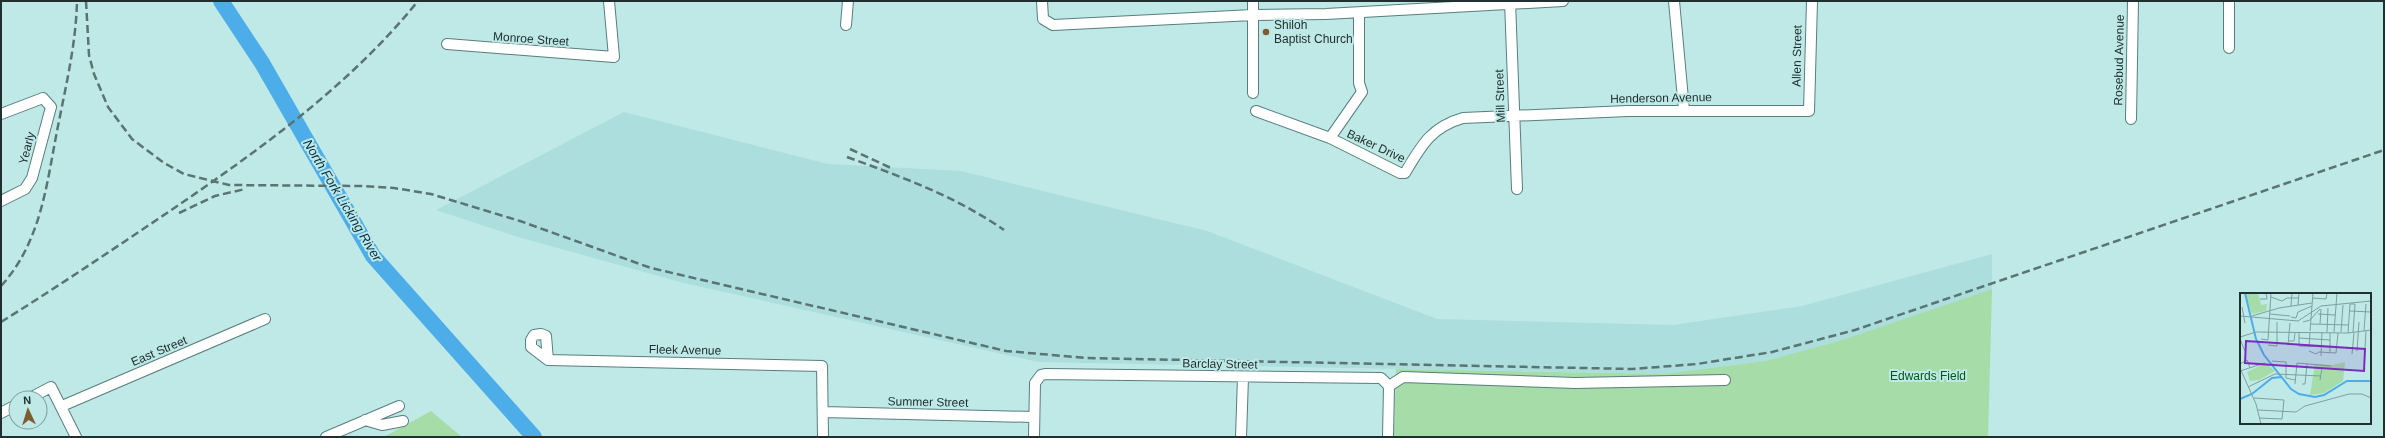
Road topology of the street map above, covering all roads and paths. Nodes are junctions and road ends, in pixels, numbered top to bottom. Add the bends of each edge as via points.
1 (609, 1) edge
2 (848, 1) edge
3 (1253, 1) edge
4 (1563, 1) edge
5 (1674, 1) edge
6 (1812, 1) edge
7 (2133, 1) edge
8 (2229, 1) edge
9 (1510, 2) edge
10 (1042, 4) edge
11 (1360, 13) junction
12 (1253, 15) junction
13 (846, 25) dead end
14 (446, 44) dead end
15 (2229, 48) dead end
16 (1253, 93) dead end
17 (1684, 110) junction
18 (1256, 111) dead end
19 (1809, 111) joint
20 (1, 114) edge
21 (1514, 117) junction
22 (2131, 119) dead end
23 (1330, 138) junction
24 (1517, 189) dead end
25 (1, 201) edge
26 (265, 318) dead end
27 (548, 360) dead end
28 (1243, 377) junction
29 (1725, 380) dead end
30 (1389, 386) junction
31 (45, 390) edge
32 (62, 406) junction
33 (399, 406) dead end
34 (823, 412) junction
35 (1033, 417) junction
36 (365, 420) junction
37 (403, 421) dead end
38 (76, 437) edge
39 (326, 437) edge
40 (823, 437) edge
41 (1034, 437) edge
42 (1241, 437) edge
43 (1388, 437) edge

1 - 14 street, Monroe Street via 614,57
2 - 13 street
3 - 12 street
4 - 9 street
5 - 17 street
6 - 19 street, Allen Street
7 - 22 street, Rosebud Avenue
8 - 15 street
9 - 11 street
9 - 21 street, Mill Street
10 - 12 street via 1043,19 1053,26
11 - 12 street
11 - 23 street via 1359,83 1362,92
12 - 16 street
17 - 19 street, Henderson Avenue
17 - 21 street, Henderson Avenue
18 - 23 street, Baker Drive
20 - 25 street, Yearly via 35,99 43,98 51,107 38,160 25,189
21 - 23 street, Baker Drive via 1463,118 1445,124 1424,142 1405,173 1400,173
21 - 24 street, Mill Street
26 - 32 street, East Street
27 - 34 street, Fleek Avenue via 822,366
28 - 30 street, Barclay Street via 1380,378
28 - 35 street, Barclay Street via 1046,374 1037,378 1035,383
28 - 42 street
29 - 30 street via 1575,383 1402,377
30 - 43 street
31 - 32 street via 51,387
32 - 38 street
33 - 36 street
34 - 35 street, Summer Street
34 - 40 street
35 - 41 street
36 - 37 street via 382,425
36 - 39 street

